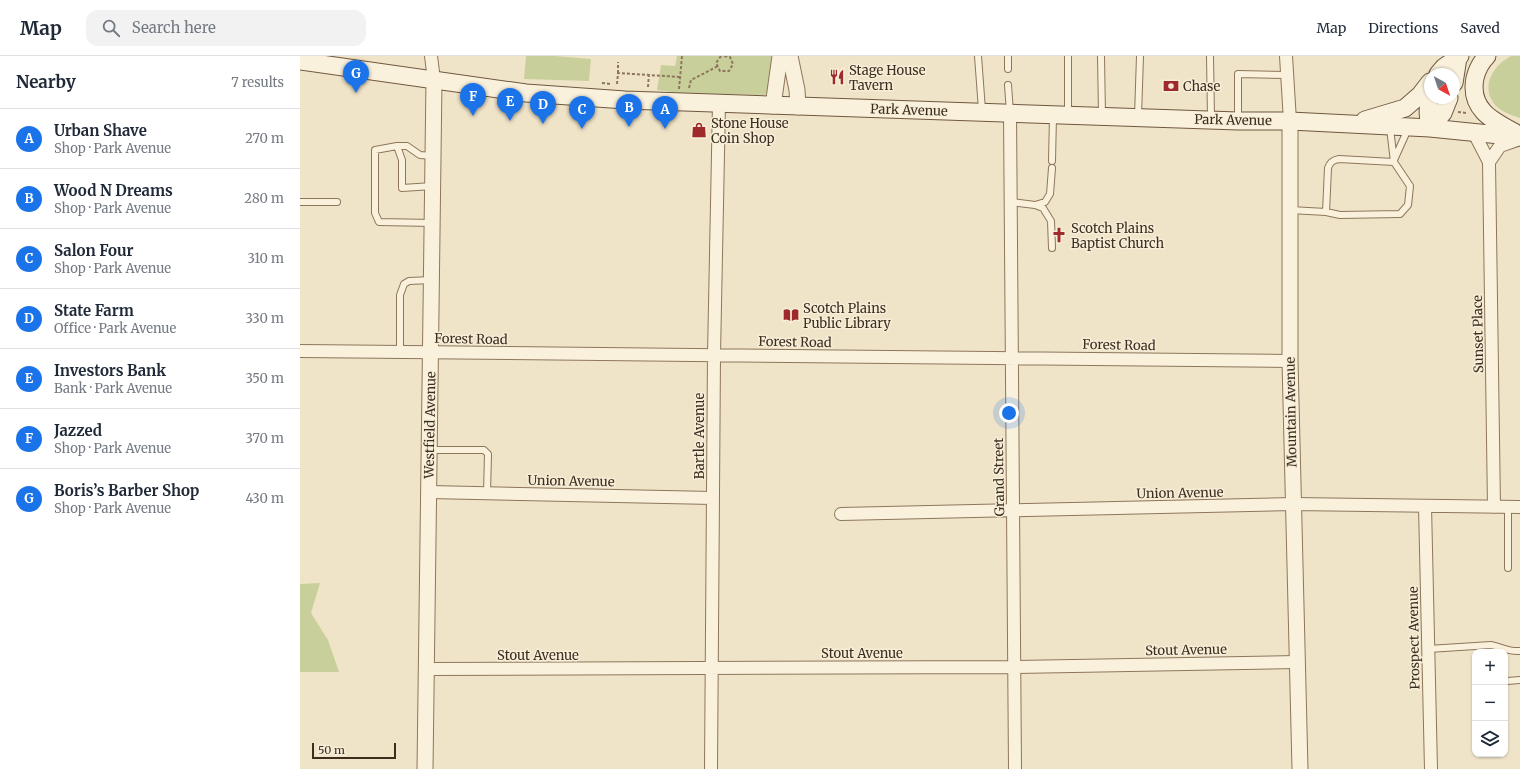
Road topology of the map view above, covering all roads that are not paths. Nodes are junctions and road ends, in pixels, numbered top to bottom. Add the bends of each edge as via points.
1 (431, 56) edge
2 (780, 56) edge
3 (790, 56) edge
4 (978, 56) edge
5 (1008, 56) edge
6 (1068, 56) edge
7 (1102, 56) edge
8 (1140, 56) edge
9 (1210, 56) edge
10 (1286, 56) edge
11 (1487, 56) edge
12 (1459, 57) edge
13 (300, 61) edge
14 (1443, 68) edge
15 (1457, 68) edge
16 (1008, 69) dead end
17 (1288, 75) junction
18 (434, 80) junction
19 (1008, 85) dead end
20 (1424, 90) edge
21 (720, 103) junction
22 (1428, 104) edge
23 (1451, 105) edge
24 (774, 106) junction
25 (798, 107) junction
26 (982, 113) junction
27 (1010, 113) junction
28 (1061, 115) junction
29 (1102, 116) junction
30 (1138, 118) junction
31 (1211, 120) junction
32 (1238, 121) junction
33 (1290, 122) junction
34 (1350, 125) junction
35 (1390, 126) junction
36 (1409, 127) junction
37 (1430, 128) junction
38 (1473, 131) junction
39 (1520, 137) edge
40 (397, 146) junction
41 (433, 156) junction
42 (1052, 161) dead end
43 (1394, 162) junction
44 (1489, 162) junction
45 (1052, 168) dead end
46 (433, 186) junction
47 (300, 202) edge
48 (337, 202) dead end
49 (1011, 202) junction
50 (1035, 205) junction
51 (1290, 210) junction
52 (1326, 212) junction
53 (432, 223) junction
54 (1052, 248) dead end
55 (432, 280) junction
56 (300, 351) edge
57 (400, 352) junction
58 (431, 352) junction
59 (714, 356) junction
60 (1012, 358) junction
61 (1290, 361) junction
62 (430, 450) junction
63 (429, 492) junction
64 (487, 494) junction
65 (713, 498) junction
66 (1293, 504) junction
67 (1425, 506) junction
68 (1494, 507) junction
69 (1514, 507) edge
70 (1013, 510) junction
71 (841, 514) dead end
72 (1508, 568) dead end
73 (1428, 649) junction
74 (1520, 652) edge
75 (1297, 662) junction
76 (1014, 667) junction
77 (712, 668) junction
78 (427, 669) junction
79 (1520, 680) edge
80 (1508, 681) edge
81 (425, 769) edge
82 (711, 769) edge
83 (1016, 769) edge
84 (1300, 769) edge
85 (1431, 769) edge

1 - 18 street
2 - 24 street
3 - 25 street
4 - 26 lane
5 - 16 lane
6 - 28 lane
7 - 29 lane
8 - 30 lane
9 - 31 lane
10 - 17 street, Mountain Avenue
11 - 39 main road via 1476,75 1474,90 1477,102 1488,117
12 - 14 main road
12 - 15 main road
13 - 18 main road, Park Avenue
17 - 32 lane via 1238,74
17 - 33 street, Mountain Avenue
18 - 21 main road, Park Avenue via 533,94
18 - 41 street, Westfield Avenue
19 - 27 lane
20 - 34 main road via 1405,108
21 - 24 main road, Park Avenue
21 - 59 street, Bartle Avenue
22 - 37 main road
23 - 37 main road
24 - 25 main road, Park Avenue
25 - 26 main road, Park Avenue
26 - 27 main road, Park Avenue
27 - 28 main road, Park Avenue
27 - 49 street, Grand Street
28 - 29 main road, Park Avenue
28 - 42 lane
29 - 30 main road, Park Avenue
30 - 31 main road, Park Avenue
31 - 32 main road, Park Avenue
32 - 33 main road, Park Avenue
33 - 34 main road, Park Avenue
33 - 51 street, Mountain Avenue
34 - 35 main road, Park Avenue
35 - 36 main road, Park Avenue
35 - 43 lane
36 - 37 main road, Park Avenue
36 - 43 lane
37 - 38 main road, Park Avenue
38 - 39 main road, Park Avenue
38 - 44 street, Sunset Place
39 - 44 street via 1500,146
40 - 41 lane via 407,146 420,155
40 - 46 lane via 402,160 402,188
40 - 53 lane via 375,150 375,213 379,222
41 - 46 street, Westfield Avenue
43 - 52 lane via 1339,159 1331,162 1328,168
43 - 52 lane via 1410,186 1408,205 1400,214 1340,215
44 - 68 street, Sunset Place
45 - 50 lane via 1050,194 1045,202
46 - 53 street, Westfield Avenue
47 - 48 lane
49 - 50 lane
49 - 60 street, Grand Street
50 - 54 lane via 1043,208 1051,222
51 - 52 lane
51 - 61 street, Mountain Avenue
53 - 55 street, Westfield Avenue
55 - 57 lane via 409,281 404,284 400,295
55 - 58 street, Westfield Avenue
56 - 57 street, Forest Road
57 - 58 street, Forest Road
58 - 59 street, Forest Road
58 - 62 street, Westfield Avenue
59 - 60 street, Forest Road
59 - 65 street, Bartle Avenue
60 - 61 street, Forest Road
60 - 70 street, Grand Street
61 - 66 street, Mountain Avenue
62 - 63 street, Westfield Avenue
62 - 64 lane via 484,450 488,454
63 - 64 street, Union Avenue
63 - 78 street, Westfield Avenue
64 - 65 street, Union Avenue
65 - 77 street, Bartle Avenue
66 - 67 street, Union Avenue
66 - 70 street, Union Avenue
66 - 75 street, Mountain Avenue
67 - 68 street, Union Avenue
67 - 73 street, Prospect Avenue
68 - 69 street, Union Avenue
69 - 72 lane
70 - 71 street, Union Avenue
70 - 76 street, Grand Street
73 - 74 lane via 1491,645
73 - 85 street, Prospect Avenue
75 - 76 street, Stout Avenue
75 - 84 street, Mountain Avenue
76 - 77 street, Stout Avenue
76 - 83 street, Grand Street
77 - 78 street, Stout Avenue
77 - 82 street, Bartle Avenue
78 - 81 street, Westfield Avenue
79 - 80 lane

